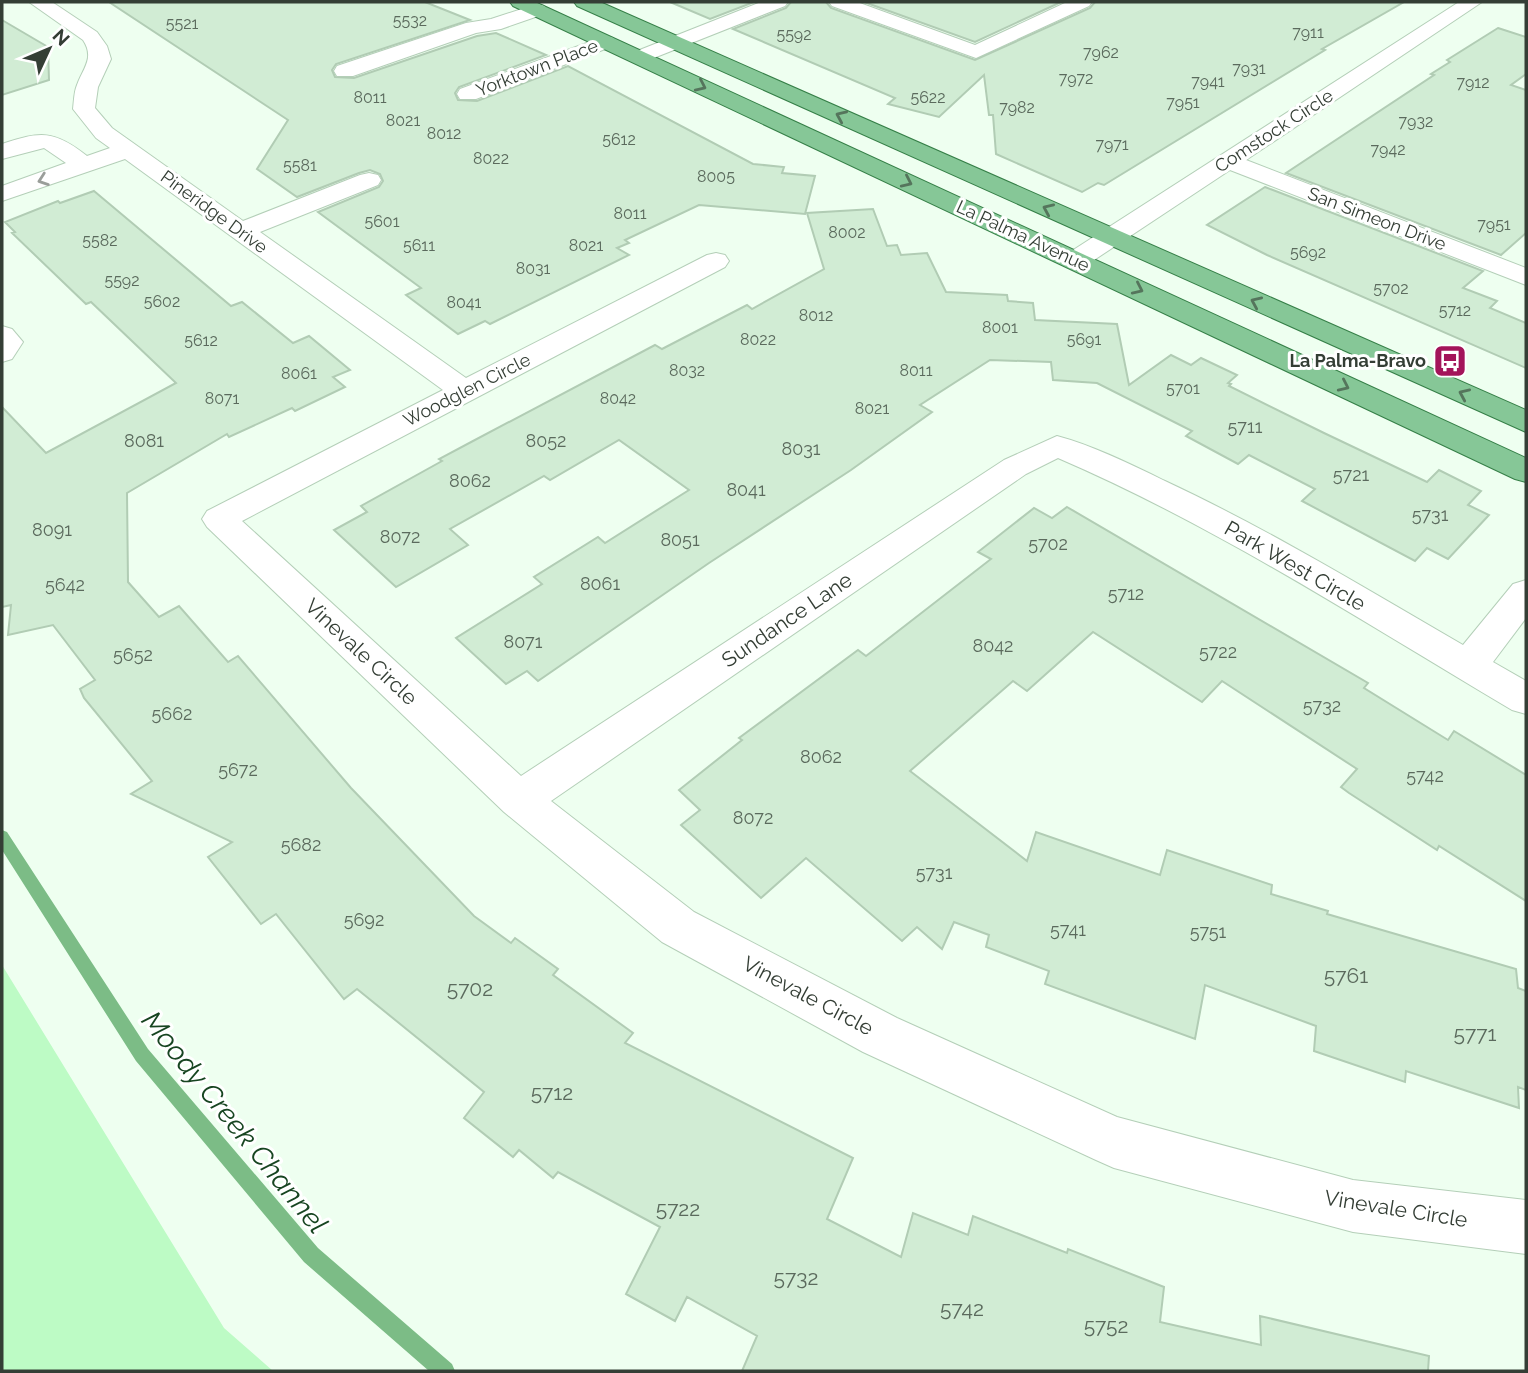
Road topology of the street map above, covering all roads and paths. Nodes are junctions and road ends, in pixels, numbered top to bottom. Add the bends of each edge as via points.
1 (39, 2) edge
2 (584, 2) edge
3 (778, 2) edge
4 (839, 2) edge
5 (1082, 2) edge
6 (1472, 2) edge
7 (528, 6) edge
8 (606, 42) junction
9 (676, 43) junction
10 (639, 57) junction
11 (345, 71) dead end
12 (468, 94) dead end
13 (128, 150) junction
14 (2, 152) edge
15 (1228, 161) junction
16 (83, 166) junction
17 (369, 180) dead end
18 (2, 194) edge
19 (240, 231) junction
20 (1112, 237) junction
21 (1076, 260) junction
22 (716, 261) dead end
23 (1526, 277) edge
24 (2, 335) edge
25 (2, 353) edge
26 (464, 391) junction
27 (1526, 422) edge
28 (1057, 446) joint
29 (1526, 471) edge
30 (219, 519) joint
31 (1526, 593) edge
32 (1468, 666) junction
33 (1526, 699) edge
34 (519, 800) junction
35 (1526, 1227) edge

1 - 13 street, Pineridge Drive via 90,36 97,46 100,59 87,87 84,109 104,133
2 - 9 main road, La Palma Avenue
3 - 9 street
4 - 5 street via 976,52
6 - 15 street, Comstock Circle
7 - 8 main road, La Palma Avenue
7 - 11 street via 494,25 473,27
8 - 10 main road, La Palma Avenue
8 - 12 street, Yorktown Place
9 - 10 street
20 -> 9 main road, La Palma Avenue
10 -> 21 main road, La Palma Avenue
13 - 16 street
13 - 19 street, Pineridge Drive
14 - 16 street via 46,139
15 - 20 street, Comstock Circle
15 - 23 street, San Simeon Drive
16 -> 18 street
17 - 19 street
19 - 26 street, Pineridge Drive
20 - 21 street, Comstock Circle
27 -> 20 main road, La Palma Avenue
21 -> 29 main road, La Palma Avenue
22 - 26 street, Woodglen Circle
24 - 25 street via 9,342
26 - 30 street, Woodglen Circle
28 - 32 street, Park West Circle via 1185,502
28 - 34 street, Sundance Lane via 1015,467
30 - 34 street, Vinevale Circle
31 - 32 street
32 - 33 street, Park West Circle
34 - 35 street, Vinevale Circle via 678,927 880,1035 1114,1142 1353,1206

